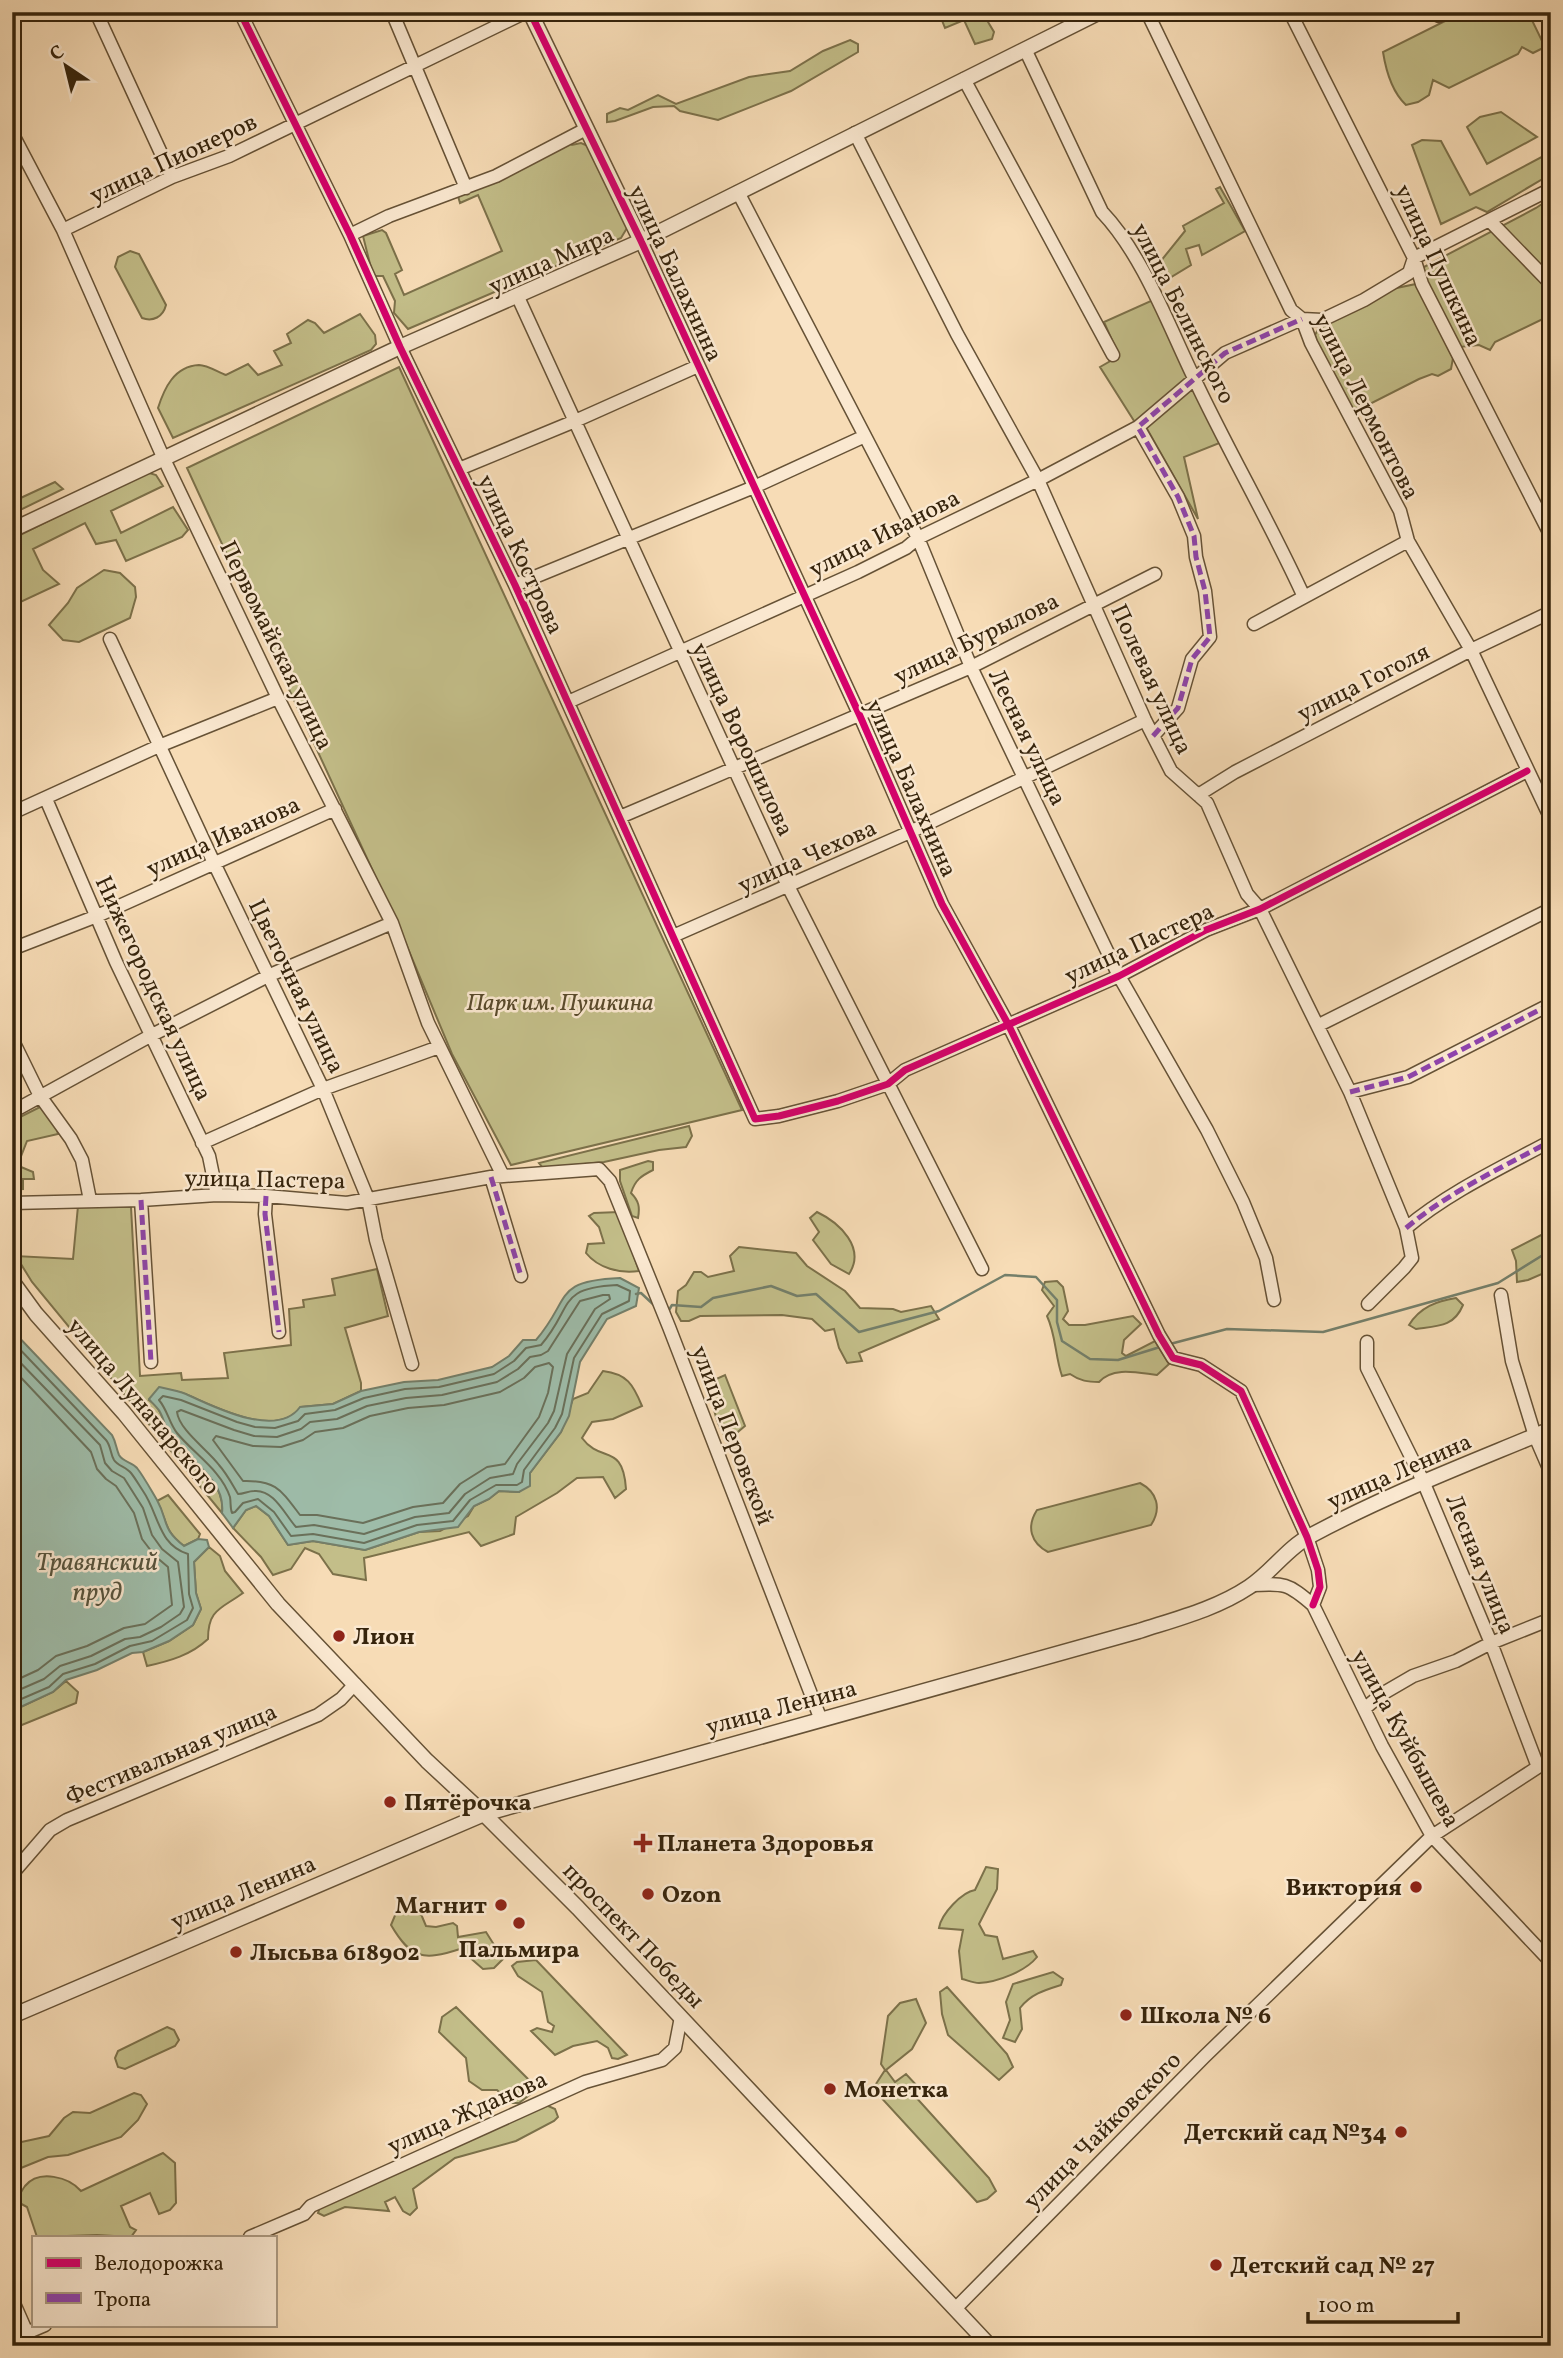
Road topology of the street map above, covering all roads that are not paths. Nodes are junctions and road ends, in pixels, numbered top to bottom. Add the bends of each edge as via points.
1 (96, 12) edge
2 (240, 12) edge
3 (392, 12) edge
4 (528, 12) edge
5 (1100, 12) edge
6 (1147, 12) edge
7 (1290, 12) edge
8 (1025, 49) junction
9 (415, 66) junction
10 (964, 79) junction
11 (295, 123) junction
12 (586, 129) junction
13 (12, 132) edge
14 (855, 133) junction
15 (172, 177) junction
16 (466, 188) junction
17 (1551, 189) edge
18 (738, 192) junction
19 (1490, 221) junction
20 (63, 230) junction
21 (350, 235) junction
22 (641, 242) junction
23 (1414, 258) junction
24 (1551, 285) edge
25 (517, 295) junction
26 (1302, 319) junction
27 (400, 347) junction
28 (1113, 355) dead end
29 (698, 366) junction
30 (1194, 378) junction
31 (575, 421) junction
32 (1138, 427) junction
33 (865, 436) junction
34 (163, 457) junction
35 (460, 469) junction
36 (1038, 480) junction
37 (754, 487) junction
38 (12, 530) edge
39 (1551, 536) edge
40 (628, 538) junction
41 (918, 538) junction
42 (1408, 541) junction
43 (1155, 574) dead end
44 (515, 585) junction
45 (804, 596) junction
46 (1304, 597) junction
47 (1094, 605) junction
48 (1551, 612) edge
49 (1254, 624) dead end
50 (110, 639) dead end
51 (1471, 650) junction
52 (680, 652) junction
53 (971, 667) junction
54 (278, 698) junction
55 (568, 702) junction
56 (860, 716) junction
57 (1145, 720) junction
58 (1153, 736) junction
59 (159, 746) junction
60 (733, 767) junction
61 (1527, 771) junction
62 (1025, 779) junction
63 (1199, 795) junction
64 (46, 799) junction
65 (335, 809) junction
66 (12, 813) edge
67 (620, 817) junction
68 (1551, 819) edge
69 (910, 832) junction
70 (214, 863) junction
71 (788, 886) junction
72 (1260, 909) junction
73 (1551, 909) edge
74 (97, 916) junction
75 (392, 923) junction
76 (673, 936) junction
77 (12, 949) edge
78 (270, 975) junction
79 (1119, 976) junction
80 (1551, 1004) edge
81 (1008, 1024) junction
82 (1318, 1025) junction
83 (150, 1036) junction
84 (12, 1038) edge
85 (439, 1047) junction
86 (888, 1084) junction
87 (323, 1088) junction
88 (1350, 1092) junction
89 (40, 1096) junction
90 (12, 1112) edge
91 (755, 1119) joint
92 (1551, 1141) edge
93 (202, 1143) junction
94 (599, 1169) joint
95 (497, 1176) junction
96 (217, 1195) junction
97 (266, 1196) junction
98 (368, 1199) junction
99 (90, 1200) junction
100 (141, 1200) junction
101 (12, 1203) edge
102 (1406, 1228) junction
103 (982, 1269) dead end
104 (521, 1276) dead end
105 (12, 1281) edge
106 (1501, 1295) dead end
107 (1274, 1300) dead end
108 (1368, 1304) dead end
109 (279, 1332) dead end
110 (1367, 1342) dead end
111 (151, 1362) dead end
112 (412, 1364) dead end
113 (1551, 1429) edge
114 (1535, 1436) junction
115 (1551, 1473) edge
116 (1423, 1481) junction
117 (1307, 1537) junction
118 (242, 1558) joint
119 (1252, 1585) junction
120 (1313, 1605) junction
121 (1551, 1619) edge
122 (1491, 1643) junction
123 (355, 1685) junction
124 (1364, 1709) junction
125 (821, 1720) junction
126 (1551, 1762) edge
127 (1538, 1768) junction
128 (484, 1814) junction
129 (1432, 1836) junction
130 (12, 1874) edge
131 (1551, 1962) edge
132 (12, 2016) edge
133 (681, 2017) junction
134 (252, 2236) edge
135 (12, 2299) edge
136 (955, 2309) junction
137 (43, 2326) edge
138 (27, 2333) junction
139 (12, 2339) edge
140 (990, 2346) edge

1 - 15 street
2 - 11 street, улица Кострова
3 - 9 street
4 - 9 street, улица Пионеров
4 - 12 street, улица Балахнина
5 - 8 street, улица Мира
6 - 26 street, улица Лермонтова via 1291,310
7 - 23 street, улица Пушкина
8 - 10 street, улица Мира
8 - 30 street, улица Белинского via 1102,212 1116,226 1154,293
9 - 11 street, улица Пионеров
9 - 16 street
10 - 14 street, улица Мира
10 - 28 street
11 - 15 street, улица Пионеров via 229,156
11 - 21 street, улица Кострова
12 - 16 street
12 - 22 street, улица Балахнина
13 - 20 street, Первомайская улица
14 - 18 street, улица Мира
14 - 36 street, Полевая улица via 957,334
15 - 20 street, улица Пионеров
16 - 21 street
17 - 19 street
18 - 22 street, улица Мира
18 - 33 street, Лесная улица
19 - 23 street
19 - 24 street
20 - 34 street, Первомайская улица
21 - 27 street, улица Кострова
22 - 25 street, улица Мира
22 - 29 street, улица Балахнина
23 - 26 street, улица Иванова via 1409,272 1364,300 1322,320
23 - 39 street, улица Пушкина via 1422,284
25 - 27 street, улица Мира
25 - 31 street, улица Ворошилова
26 - 30 street, улица Иванова via 1225,353
26 - 42 street, улица Лермонтова via 1400,511
27 - 34 street, улица Мира
27 - 35 street, улица Кострова
29 - 31 street
29 - 37 street, улица Балахнина
30 - 32 street, улица Иванова
30 - 46 street, улица Белинского
31 - 35 street
31 - 40 street, улица Ворошилова
32 - 36 street, улица Иванова
32 - 58 street via 1178,497 1194,536 1210,637 1192,659 1178,708
33 - 37 street
33 - 41 street, Лесная улица
34 - 38 street, улица Мира
34 - 54 street, Первомайская улица
35 - 44 street, улица Кострова
36 - 41 street, улица Иванова
36 - 47 street, Полевая улица
37 - 40 street
37 - 45 street, улица Балахнина
40 - 44 street
40 - 52 street, улица Ворошилова
41 - 45 street, улица Иванова
41 - 53 street, Лесная улица
42 - 46 street
42 - 51 street, улица Лермонтова
43 - 47 street, улица Бурылова
44 - 55 street, улица Кострова
45 - 52 street, улица Иванова
45 - 56 street, улица Балахнина
46 - 49 street
47 - 53 street, улица Бурылова
47 - 57 street, Полевая улица
48 - 51 street, улица Гоголя
50 - 59 street, Цветочная улица
51 - 61 street, улица Лермонтова
51 - 63 street, улица Гоголя
52 - 55 street, улица Иванова
52 - 60 street, улица Ворошилова
53 - 56 street, улица Бурылова
53 - 62 street, Лесная улица
54 - 59 street
54 - 65 street, Первомайская улица
55 - 67 street, улица Кострова
56 - 60 street, улица Бурылова
56 - 69 street, улица Балахнина
57 - 58 street, Полевая улица
57 - 62 street, улица Чехова
58 - 63 street, Полевая улица via 1171,771
59 - 64 street
59 - 70 street, Цветочная улица
60 - 67 street, улица Бурылова
60 - 71 street, улица Ворошилова
61 - 68 street, улица Лермонтова
61 - 72 street, улица Пастера
62 - 69 street, улица Чехова
62 - 79 street, Лесная улица
63 - 72 street, Полевая улица via 1208,803 1247,894
64 - 66 street
64 - 74 street, Нижегородская улица
65 - 70 street, улица Иванова
65 - 75 street, Первомайская улица
67 - 76 street, улица Кострова
69 - 71 street, улица Чехова
69 - 81 street, улица Балахнина via 942,905
70 - 74 street, улица Иванова
70 - 78 street, Цветочная улица
71 - 76 street, улица Чехова
71 - 86 street, улица Ворошилова
72 - 79 street, улица Пастера via 1206,930
72 - 82 street, Полевая улица
73 - 82 street
74 - 77 street, улица Иванова
74 - 83 street, Нижегородская улица
75 - 78 street
75 - 85 street, Первомайская улица
76 - 91 street, улица Кострова
78 - 83 street
78 - 87 street, Цветочная улица
79 - 81 street, улица Пастера
79 - 107 street, Лесная улица via 1243,1202 1266,1258
80 - 88 street via 1408,1077
81 - 86 street, улица Пастера via 905,1070
81 - 117 street, улица Балахнина via 1159,1335 1173,1357 1201,1366 1241,1391
82 - 88 street, Полевая улица
83 - 89 street
83 - 93 street, Нижегородская улица
84 - 89 street
85 - 87 street
85 - 95 street, Первомайская улица
86 - 91 street, улица Пастера via 838,1101
86 - 103 street, улица Ворошилова
87 - 93 street
87 - 98 street, Цветочная улица
88 - 102 street, Полевая улица
89 - 90 street
89 - 99 street via 82,1160
92 - 102 street via 1461,1189
93 - 96 street, Нижегородская улица
94 - 95 street, улица Пастера
94 - 125 street, улица Перовской via 610,1181 669,1327
95 - 98 street, улица Пастера
95 - 104 street, Первомайская улица
96 - 97 street, улица Пастера
96 - 100 street, улица Пастера
97 - 98 street, улица Пастера via 346,1203
97 - 109 street
98 - 112 street, Цветочная улица
99 - 100 street, улица Пастера
99 - 101 street, улица Пастера
100 - 111 street
102 - 108 street, Полевая улица via 1412,1258
105 - 118 street, улица Луначарского
106 - 114 street via 1512,1361
110 - 116 street, Лесная улица via 1367,1368
113 - 114 street, улица Ленина
114 - 115 street
114 - 116 street, улица Ленина
116 - 117 street, улица Ленина
116 - 122 street, Лесная улица
117 - 119 street, улица Ленина
117 - 120 street, улица Балахнина via 1320,1587
118 - 123 street, проспект Победы via 278,1604
119 - 120 street, улица Куйбышева via 1277,1583 1294,1588
119 - 125 street, улица Ленина via 1218,1603 1139,1631
120 - 124 street, улица Куйбышева
121 - 122 street
122 - 124 street via 1413,1676
122 - 127 street, Лесная улица
123 - 128 street, проспект Победы
123 - 130 street, Фестивальная улица via 318,1715 67,1820 50,1830
124 - 129 street, улица Куйбышева
125 - 128 street, улица Ленина
126 - 127 street, улица Чайковского
127 - 129 street, улица Чайковского
128 - 132 street, улица Ленина
128 - 133 street, проспект Победы
129 - 131 street, улица Куйбышева
129 - 136 street, улица Чайковского via 1212,2049
133 - 134 street, улица Жданова via 675,2048 663,2060 585,2082
133 - 136 street, проспект Победы
135 - 138 street
136 - 140 street, проспект Победы
137 - 138 street
138 - 139 street

